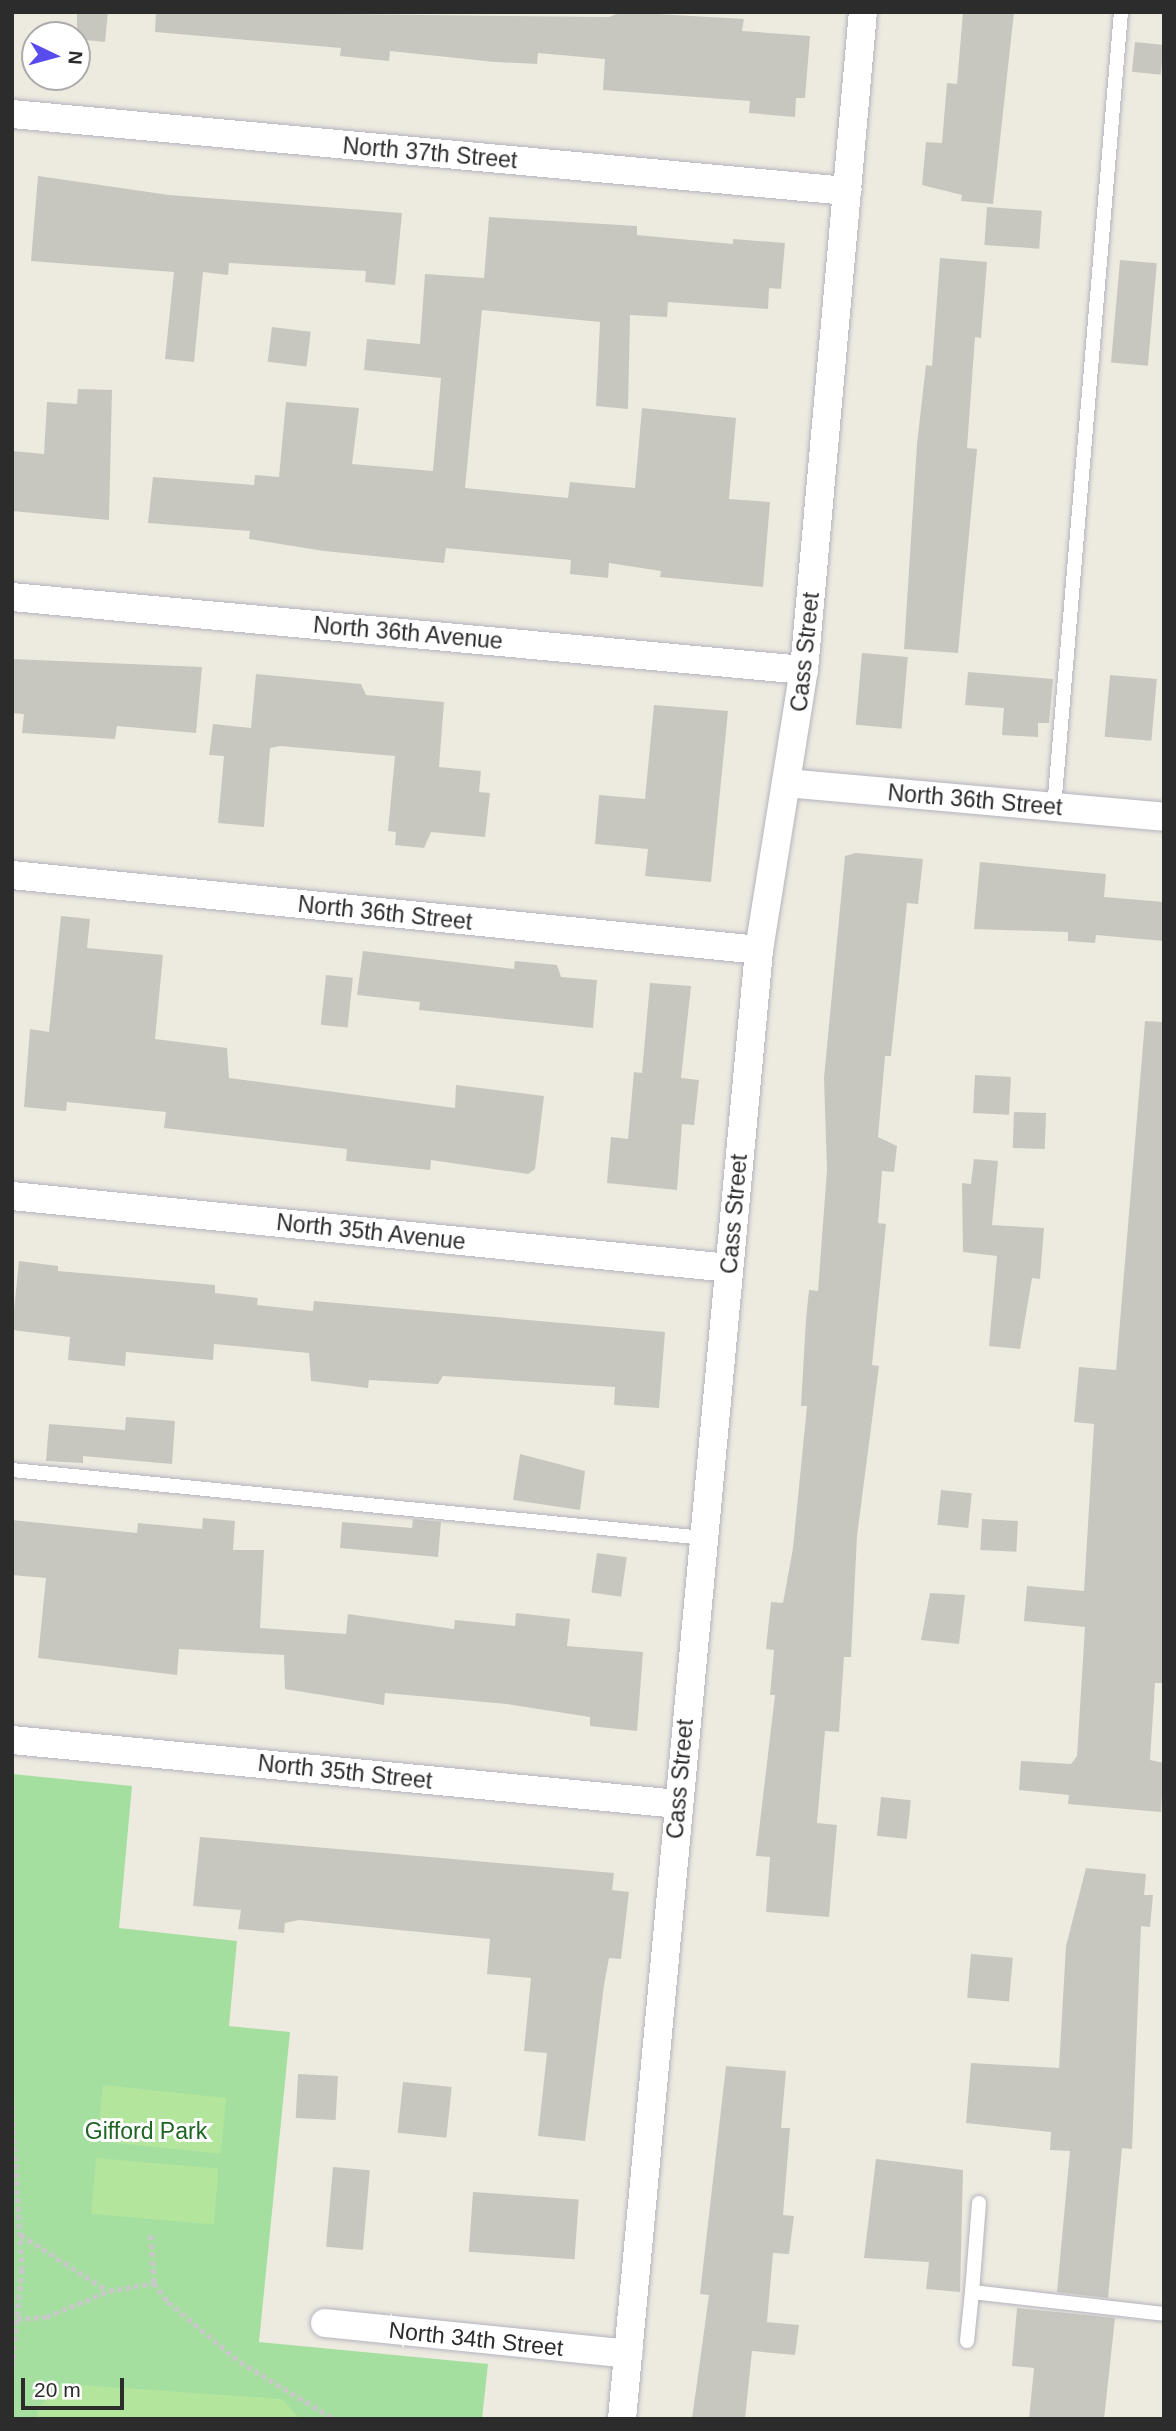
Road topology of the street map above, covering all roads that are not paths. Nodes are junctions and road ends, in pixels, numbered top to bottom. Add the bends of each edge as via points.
1 (863, 12) edge
2 (1121, 12) edge
3 (12, 114) edge
4 (848, 191) junction
5 (12, 597) edge
6 (804, 670) junction
7 (786, 783) junction
8 (1054, 808) junction
9 (1164, 817) edge
10 (12, 876) edge
11 (759, 950) junction
12 (12, 1196) edge
13 (729, 1268) junction
14 (12, 1470) edge
15 (704, 1538) junction
16 (12, 1740) edge
17 (678, 1804) junction
18 (979, 2203) dead end
19 (972, 2292) junction
20 (1164, 2314) edge
21 (325, 2323) dead end
22 (968, 2341) dead end
23 (628, 2354) junction
24 (622, 2419) edge

1 - 4 street, Cass Street
2 - 8 lane
3 - 4 street, North 37th Street
4 - 6 street, Cass Street
5 - 6 street, North 36th Avenue
6 - 7 street, Cass Street
7 - 8 street, North 36th Street
7 - 11 street, Cass Street
8 - 9 street, North 36th Street
10 - 11 street, North 36th Street
11 - 13 street, Cass Street
12 - 13 street, North 35th Avenue
13 - 15 street, Cass Street
14 - 15 lane
15 - 17 street, Cass Street
16 - 17 street, North 35th Street
17 - 23 street, Cass Street
18 - 19 lane
19 - 20 lane
19 - 22 lane
21 - 23 street, North 34th Street
23 - 24 street, Cass Street

